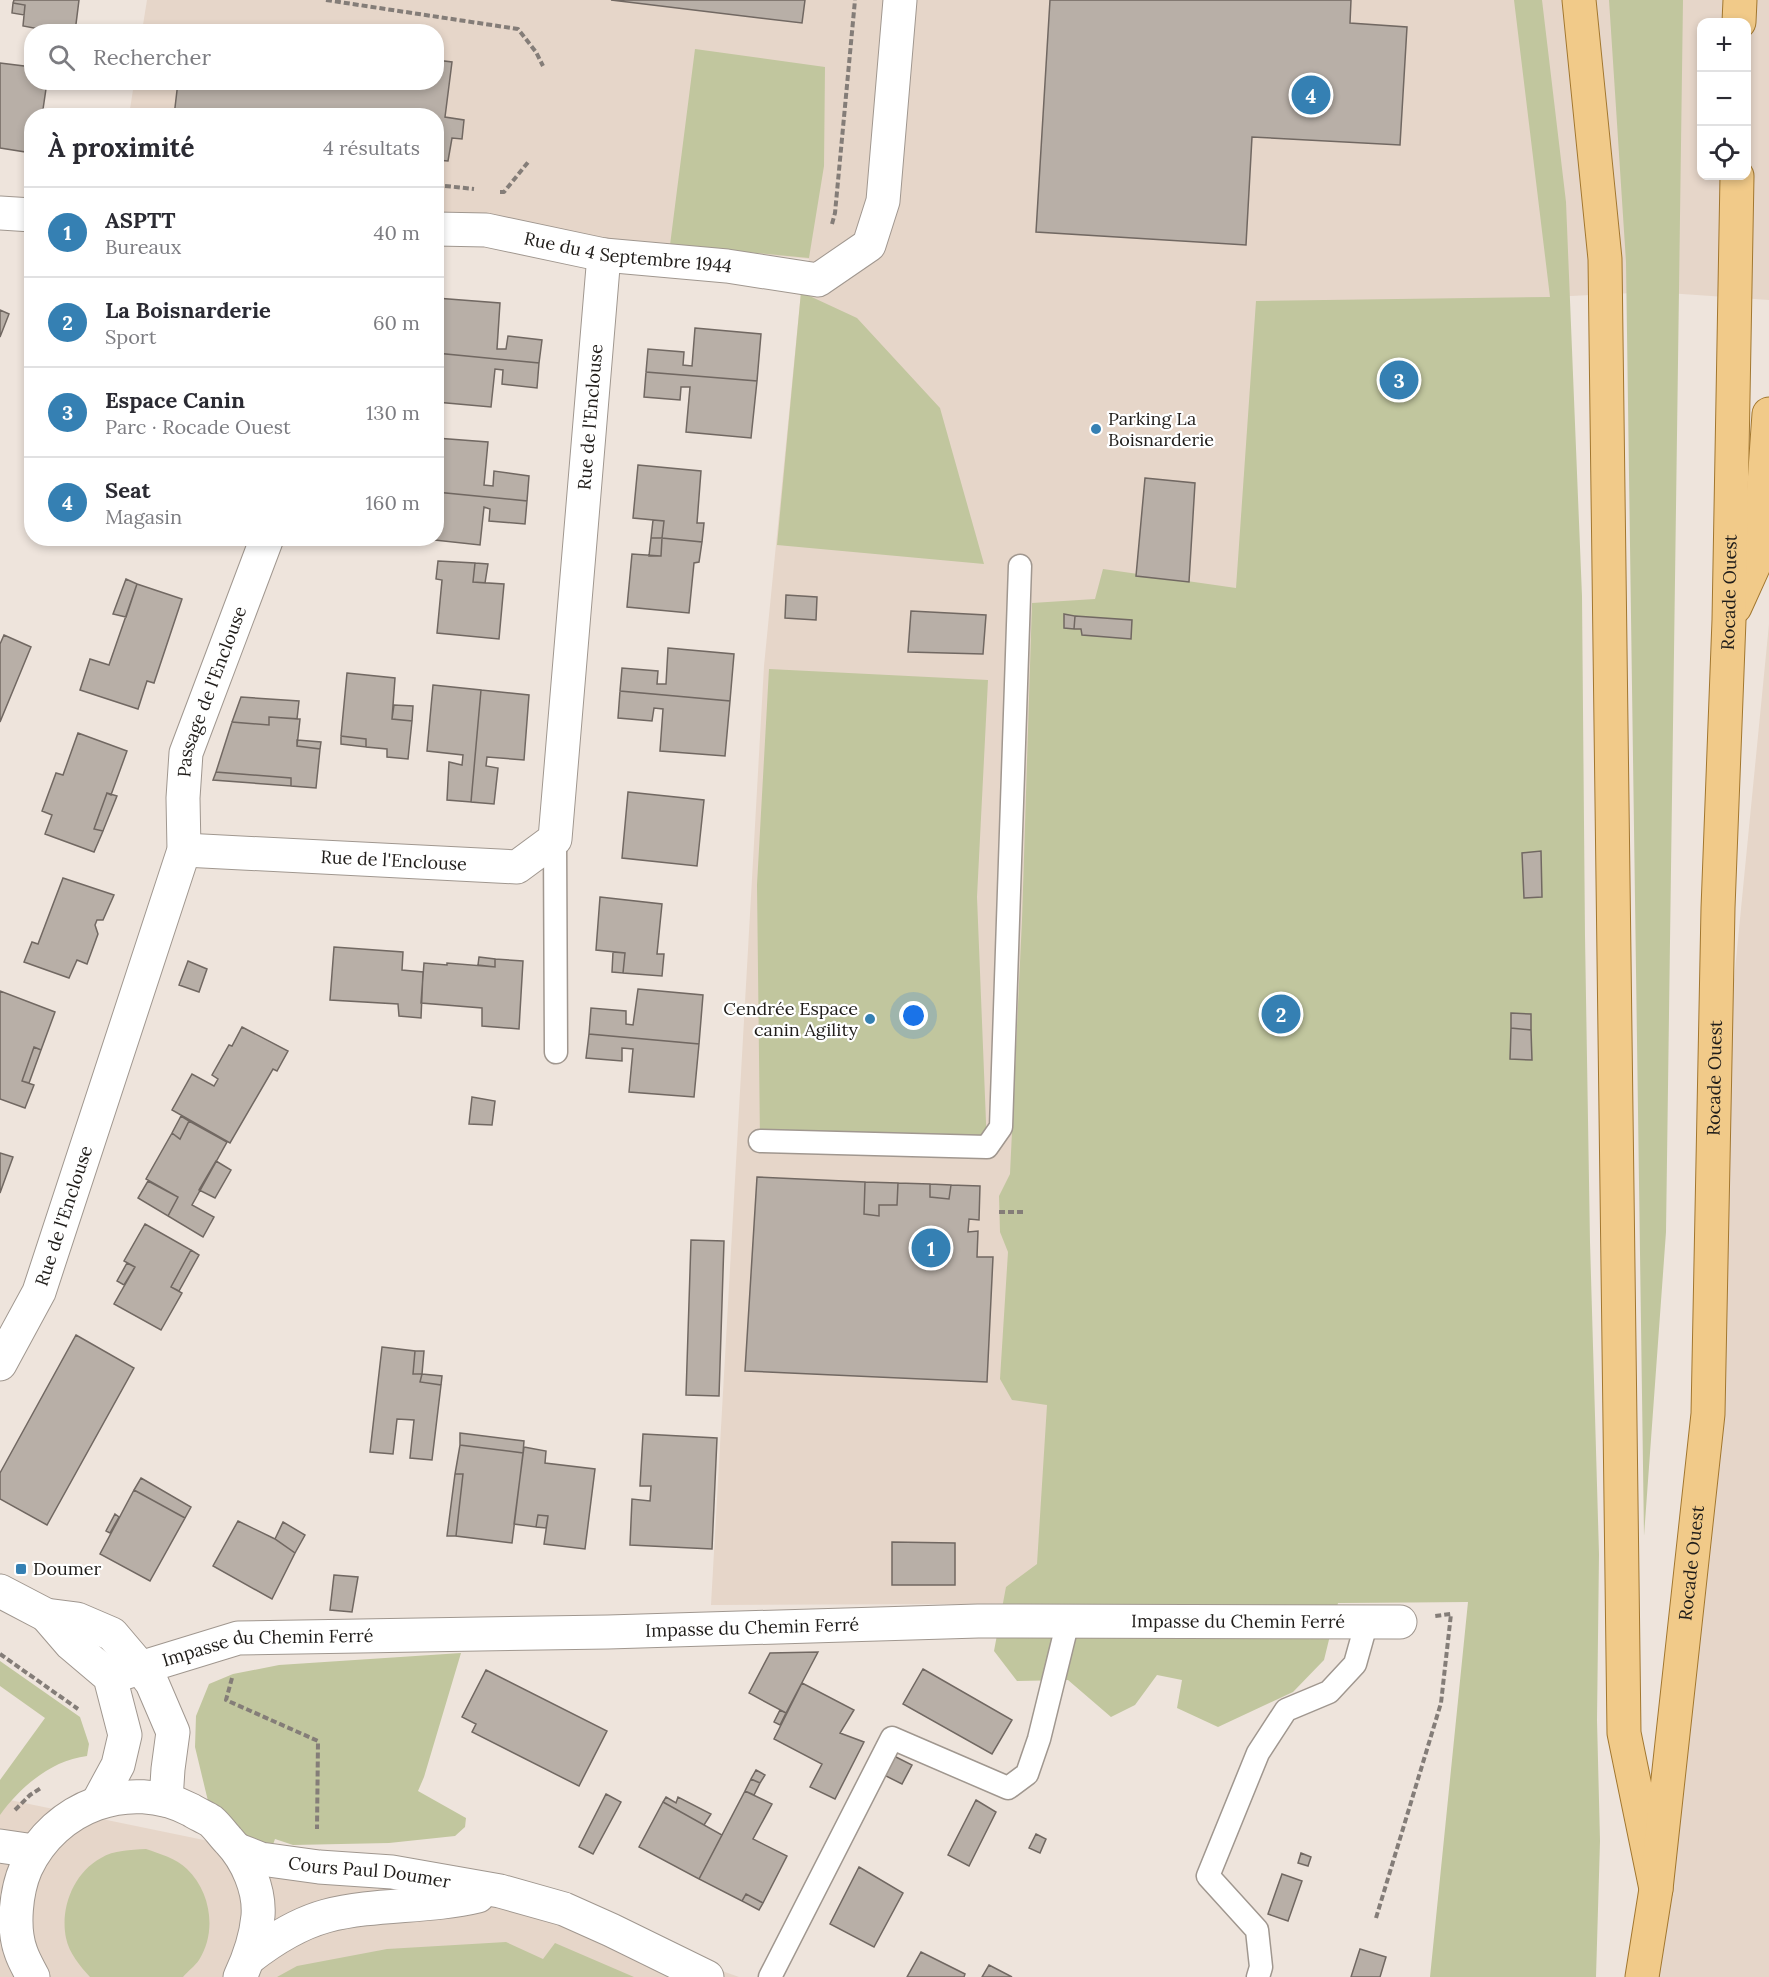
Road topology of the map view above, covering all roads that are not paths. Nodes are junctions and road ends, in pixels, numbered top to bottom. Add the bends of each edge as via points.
1 (900, 0) edge
2 (1579, 0) edge
3 (1740, 0) edge
4 (1739, 18) edge
5 (1737, 180) edge
6 (0, 213) edge
7 (24, 214) edge
8 (444, 229) edge
9 (604, 255) junction
10 (1769, 414) edge
11 (264, 546) edge
12 (1020, 566) dead end
13 (1729, 620) junction
14 (555, 839) junction
15 (184, 850) junction
16 (556, 1052) dead end
17 (760, 1141) dead end
18 (0, 1364) edge
19 (0, 1592) edge
20 (1068, 1621) junction
21 (1367, 1622) junction
22 (1400, 1622) road end
23 (125, 1672) junction
24 (166, 1800) junction
25 (98, 1802) junction
26 (0, 1846) edge
27 (238, 1850) junction
28 (34, 1851) junction
29 (1656, 1889) junction
30 (500, 1891) junction
31 (8, 1909) edge
32 (244, 1968) edge
33 (33, 1977) edge
34 (707, 1977) edge
35 (770, 1977) edge
36 (1258, 1977) edge
37 (1642, 1977) edge

1 - 9 street, Rue du 4 Septembre 1944 via 883,201 869,245 818,280 727,266
2 - 29 main road via 1605,259 1624,1733
3 - 4 main road
5 - 13 main road, Rocade Ouest
6 - 7 street
8 - 9 street, Rue du 4 Septembre 1944 via 486,230
9 - 14 street, Rue de l'Enclouse
10 - 13 main road via 1759,554
11 - 15 street, Passage de l'Enclouse via 186,753
12 - 17 lane via 1001,1127 987,1147
13 - 29 main road, Rocade Ouest via 1718,908 1708,1414
14 - 15 street, Rue de l'Enclouse via 517,867
14 - 16 lane
15 - 18 street, Rue de l'Enclouse via 39,1292
19 - 23 street via 46,1615 71,1644
20 - 21 street, Impasse du Chemin Ferré
20 - 23 street, Impasse du Chemin Ferré via 238,1638
20 - 35 lane via 1028,1774 1008,1788 892,1738
21 - 22 street, Impasse du Chemin Ferré
21 - 36 lane via 1355,1664 1329,1692 1286,1710 1258,1753 1208,1876 1257,1930 1261,1967
23 - 24 street via 152,1683 173,1732
23 - 25 street via 125,1735 118,1765
24 - 25 street via 137,1796
24 - 27 street via 210,1821
25 - 28 street via 52,1830
26 - 28 street
27 - 30 street, Cours Paul Doumer via 261,1859 392,1872
27 - 32 street via 256,1893 258,1916
28 - 31 street
29 - 37 main road, Rocade Ouest
30 - 32 street, Cours Paul Doumer via 460,1900 327,1916 272,1940
30 - 34 street, Cours Paul Doumer via 564,1909
31 - 33 street via 20,1951

